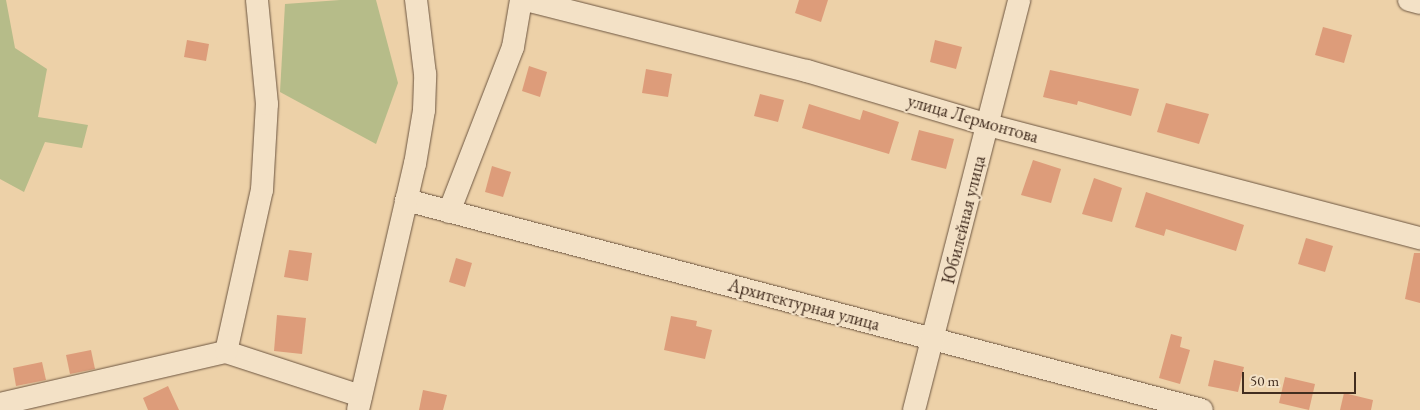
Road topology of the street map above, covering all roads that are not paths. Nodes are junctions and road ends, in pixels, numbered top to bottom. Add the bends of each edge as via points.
1 (256, 0) edge
2 (416, 0) edge
3 (521, 0) edge
4 (526, 0) edge
5 (1020, 0) edge
6 (1409, 0) edge
7 (1420, 3) edge
8 (988, 125) junction
9 (406, 200) junction
10 (449, 212) junction
11 (1420, 238) edge
12 (934, 339) junction
13 (226, 352) junction
14 (359, 403) edge
15 (0, 404) edge
16 (914, 410) edge
17 (1202, 410) edge

1 - 13 street via 267,104 262,190
2 - 9 street via 425,74 424,110
3 - 10 street via 513,47
4 - 8 street, улица Лермонтова via 806,71
5 - 8 street, Юбилейная улица
6 - 7 street
8 - 11 street, улица Лермонтова
8 - 12 street, Юбилейная улица
9 - 10 street, Архитектурная улица
9 - 14 street
10 - 12 street, Архитектурная улица
12 - 16 street, Юбилейная улица
12 - 17 street, Архитектурная улица
13 - 14 street
13 - 15 street

